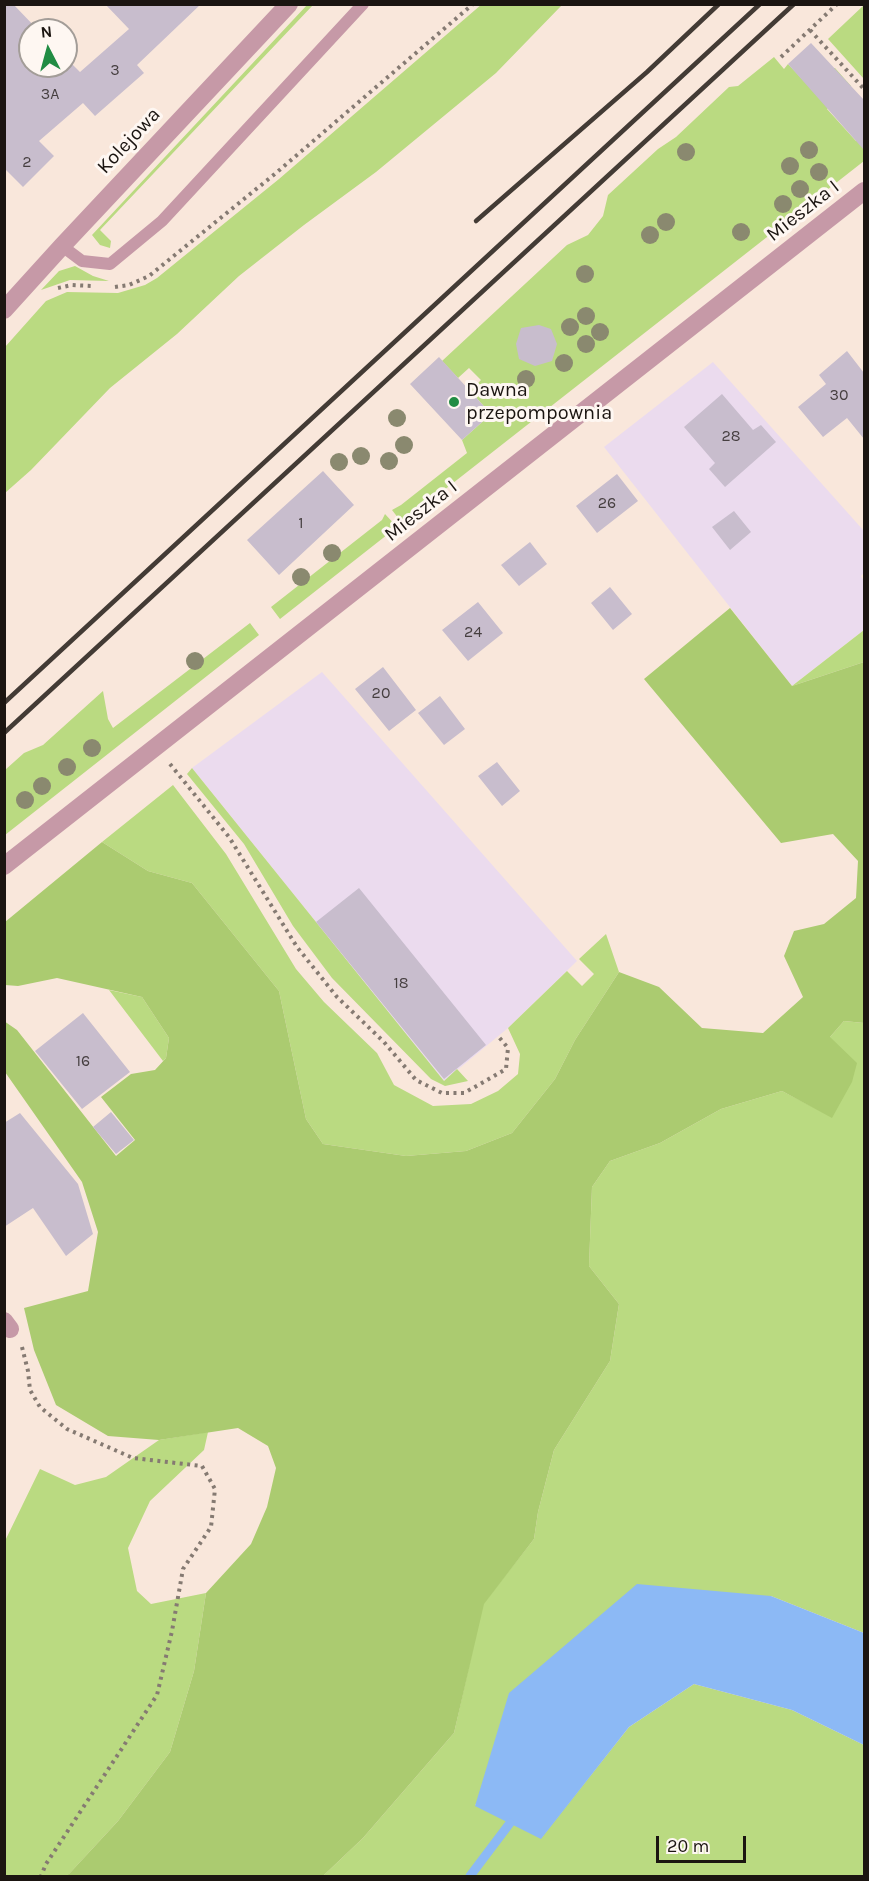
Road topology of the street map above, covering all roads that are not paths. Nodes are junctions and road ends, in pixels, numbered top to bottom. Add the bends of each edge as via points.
1 (289, 4) edge
2 (363, 4) edge
3 (864, 192) edge
4 (62, 246) junction
5 (4, 310) edge
6 (4, 866) edge

1 - 4 street, Kolejowa
2 - 4 lane via 162,221 110,264 82,261
3 - 6 street, Mieszka I
4 - 5 street, Kolejowa

